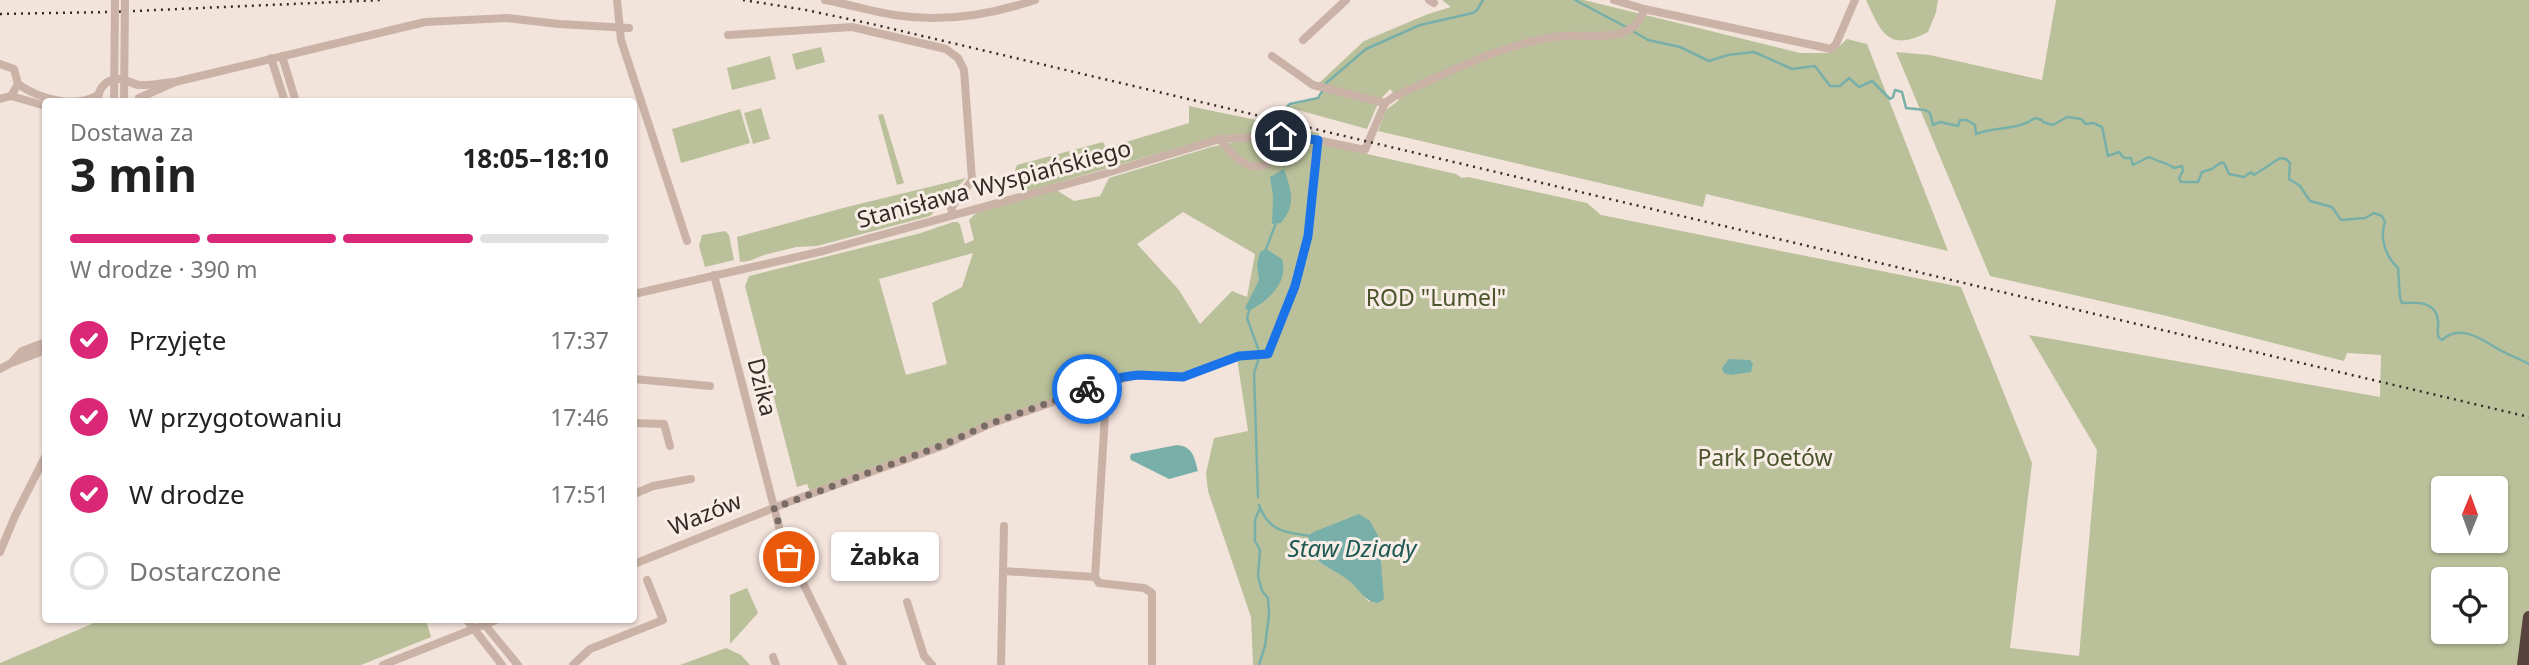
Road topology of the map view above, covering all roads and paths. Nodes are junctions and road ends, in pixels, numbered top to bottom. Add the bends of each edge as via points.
1 (115, 0) edge
2 (125, 0) edge
3 (617, 0) edge
4 (825, 0) edge
5 (1035, 0) edge
6 (1346, 0) edge
7 (1615, 0) edge
8 (1855, 0) edge
9 (1644, 9) junction
10 (619, 27) junction
11 (629, 28) dead end
12 (728, 35) dead end
13 (1303, 40) dead end
14 (282, 56) junction
15 (1272, 56) dead end
16 (271, 58) junction
17 (0, 64) edge
18 (175, 82) junction
19 (18, 84) junction
20 (136, 85) junction
21 (11, 96) junction
22 (50, 98) edge
23 (98, 98) edge
24 (114, 98) edge
25 (124, 98) edge
26 (138, 98) edge
27 (142, 98) edge
28 (284, 98) edge
29 (295, 98) edge
30 (0, 99) edge
31 (1385, 103) junction
32 (42, 105) edge
33 (1267, 136) junction
34 (1220, 139) junction
35 (1318, 140) junction
36 (953, 215) junction
37 (687, 241) dead end
38 (714, 275) junction
39 (637, 293) edge
40 (42, 338) edge
41 (42, 343) edge
42 (32, 346) junction
43 (42, 351) edge
44 (11, 363) junction
45 (0, 369) edge
46 (637, 379) edge
47 (1107, 383) junction
48 (710, 386) dead end
49 (637, 423) edge
50 (670, 446) dead end
51 (42, 463) edge
52 (691, 479) dead end
53 (637, 493) edge
54 (774, 508) junction
55 (1004, 527) dead end
56 (0, 552) edge
57 (637, 563) edge
58 (1003, 571) junction
59 (1095, 577) junction
60 (647, 580) dead end
61 (906, 602) dead end
62 (2529, 617) edge
63 (469, 623) edge
64 (481, 623) edge
65 (483, 623) edge
66 (474, 629) junction
67 (383, 665) edge
68 (502, 665) edge
69 (518, 665) edge
70 (573, 665) edge
71 (843, 665) edge
72 (932, 665) edge
73 (1001, 665) edge
74 (1152, 665) edge
75 (2523, 665) edge

1 - 24 street, bridge
2 - 25 street, bridge
3 - 10 street
4 - 5 street via 895,15 946,18 992,13
6 - 13 street
7 - 9 street
8 - 9 street via 1831,49
9 - 31 street via 1636,26 1619,35 1535,41 1489,56
10 - 11 street
10 - 14 street via 506,18 447,20
10 - 37 street
12 - 36 street via 852,27 953,53 964,70 972,180 951,208
14 - 16 street
14 - 29 street
15 - 31 street via 1323,88
16 - 18 street
16 - 28 street
17 - 19 street via 14,69
18 - 20 street
18 - 27 street
19 - 21 street
19 - 22 street
20 - 23 street via 112,80 102,87
20 - 26 street
21 - 30 street
21 - 32 street
31 - 35 street, Stanisława Wyspiańskiego via 1365,150
33 - 34 street, Stanisława Wyspiańskiego
33 - 34 street via 1268,160 1258,167 1238,159
33 - 35 street, Stanisława Wyspiańskiego
34 - 36 street, Stanisława Wyspiańskiego
35 - 47 street, Wazów via 1308,236 1295,286 1267,354 1230,358 1183,377 1138,375
36 - 38 street, Stanisława Wyspiańskiego
38 - 39 street, Stanisława Wyspiańskiego
38 - 54 street, Dzika
40 - 42 street
41 - 42 street
42 - 44 street
43 - 44 street
44 - 45 street
46 - 48 street
47 - 54 street, Wazów
47 - 59 street
49 - 50 street via 664,424
51 - 56 street
52 - 53 street
54 - 57 street, Wazów
54 - 71 street, Dzika via 789,557
55 - 58 street
58 - 59 street
58 - 73 street
59 - 74 street via 1099,583 1152,593
60 - 70 street via 663,620 590,649
61 - 72 street via 924,656
62 - 75 highway
63 - 66 street
64 - 66 street
65 - 69 street
66 - 67 street
66 - 68 street

